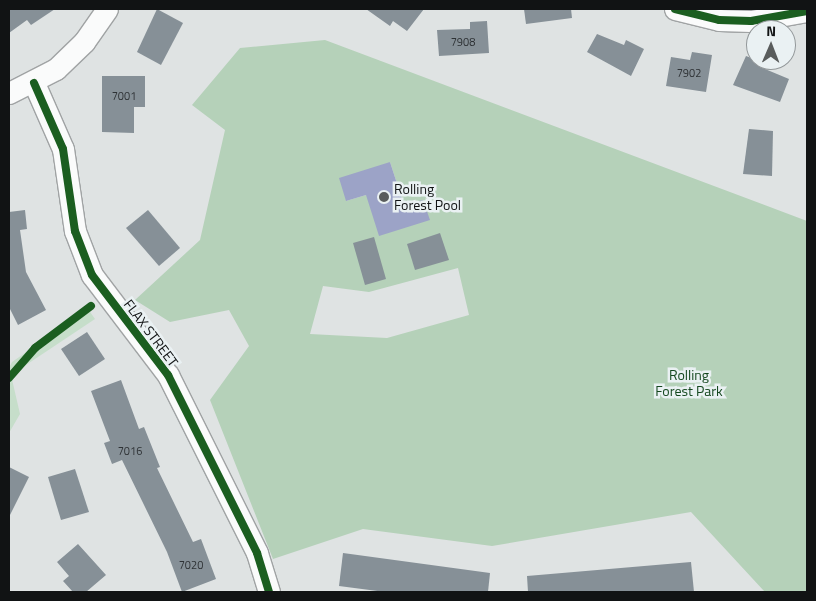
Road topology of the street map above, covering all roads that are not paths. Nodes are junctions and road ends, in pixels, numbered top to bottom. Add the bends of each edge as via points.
1 (107, 9) edge
2 (675, 9) edge
3 (807, 11) edge
4 (34, 83) junction
5 (9, 93) edge
6 (269, 592) edge

1 - 4 street via 84,42 56,69
2 - 3 street via 719,20 751,21
4 - 5 street
4 - 6 street, FLAX STREET via 63,149 75,231 92,274 168,374 257,553

